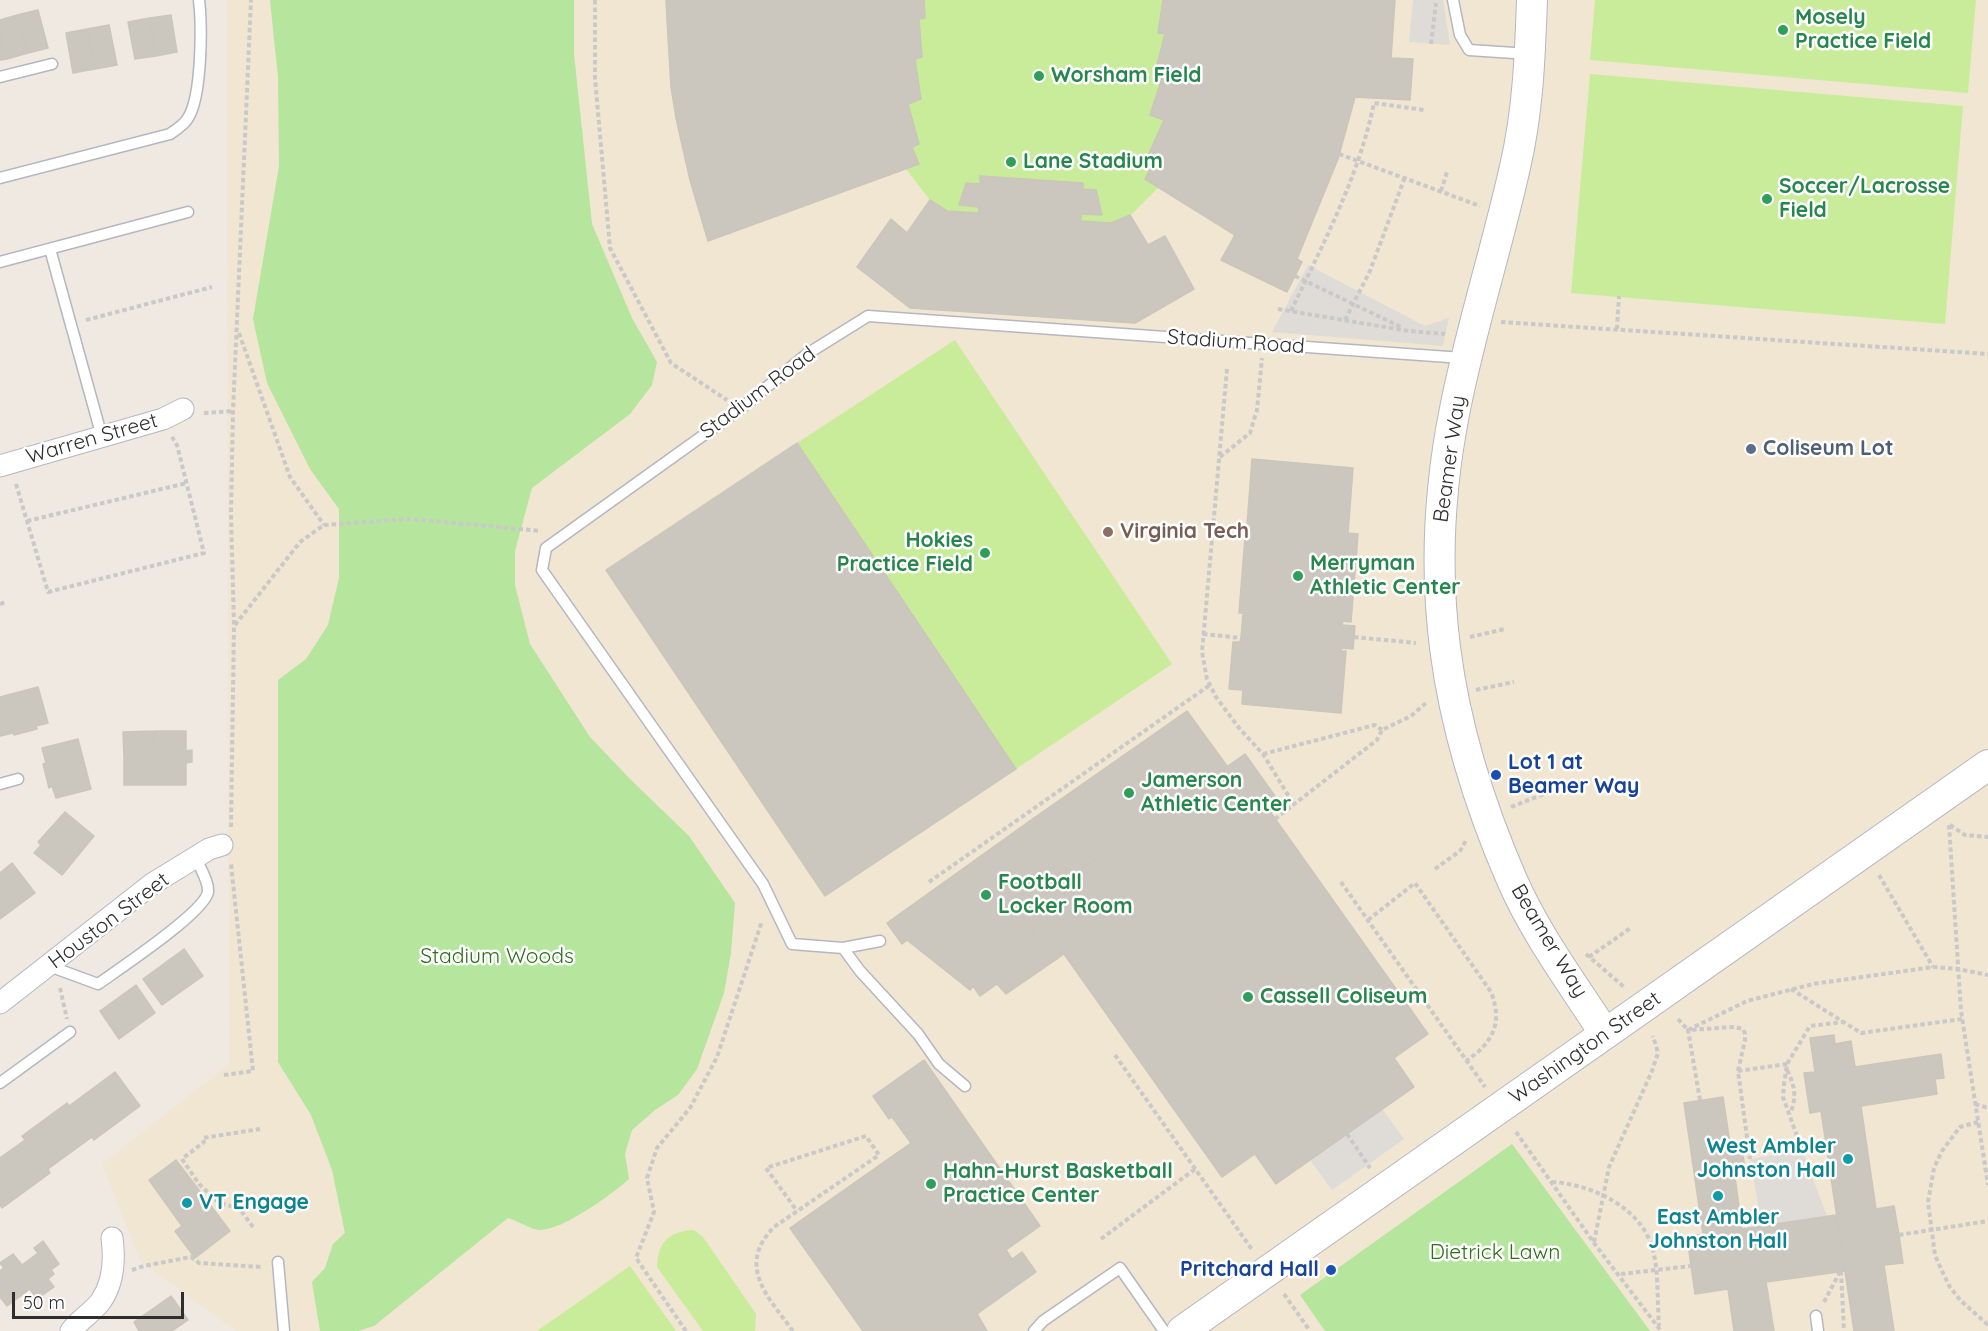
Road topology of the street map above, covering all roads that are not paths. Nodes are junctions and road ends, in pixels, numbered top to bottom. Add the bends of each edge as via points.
1 (200, 0) edge
2 (1453, 0) edge
3 (1532, 0) edge
4 (1530, 54) junction
5 (52, 64) dead end
6 (0, 77) edge
7 (0, 178) edge
8 (188, 212) dead end
9 (50, 249) junction
10 (0, 262) edge
11 (1466, 358) junction
12 (193, 411) road end
13 (102, 437) junction
14 (5, 464) edge
15 (1988, 765) edge
16 (18, 779) dead end
17 (0, 784) edge
18 (228, 846) road end
19 (196, 857) junction
20 (880, 941) dead end
21 (843, 948) junction
22 (49, 966) junction
23 (0, 1003) edge
24 (70, 1032) dead end
25 (1605, 1034) junction
26 (0, 1083) edge
27 (964, 1086) dead end
28 (112, 1238) dead end
29 (278, 1262) dead end
30 (1816, 1316) road end
31 (71, 1331) edge
32 (284, 1331) edge
33 (1034, 1331) edge
34 (1164, 1331) edge
35 (1182, 1331) edge
36 (1818, 1331) edge

1 - 7 lane via 196,92 188,119 170,134
2 - 4 lane via 1460,35 1469,50
3 - 4 main road, Beamer Way
4 - 11 main road, Beamer Way via 1515,166
5 - 6 lane
8 - 9 lane
9 - 10 lane
9 - 13 lane
11 - 21 lane, Stadium Road via 868,316 807,354 741,409 546,548 542,570 763,884 792,944
11 - 25 main road, Beamer Way via 1454,411 1440,521 1442,631 1452,696 1474,782 1513,882
12 - 13 street, Warren Street
13 - 14 street, Warren Street
15 - 25 main road, Washington Street
16 - 17 lane
18 - 19 street, Houston Street
19 - 22 street, Houston Street via 152,884
19 - 22 lane via 208,891 189,917 98,984
20 - 21 lane
21 - 27 lane via 939,1064
22 - 23 street, Houston Street
24 - 26 lane
25 - 35 main road, Washington Street
28 - 31 street via 112,1278 100,1302
29 - 32 lane
30 - 36 lane
33 - 34 lane via 1120,1268

